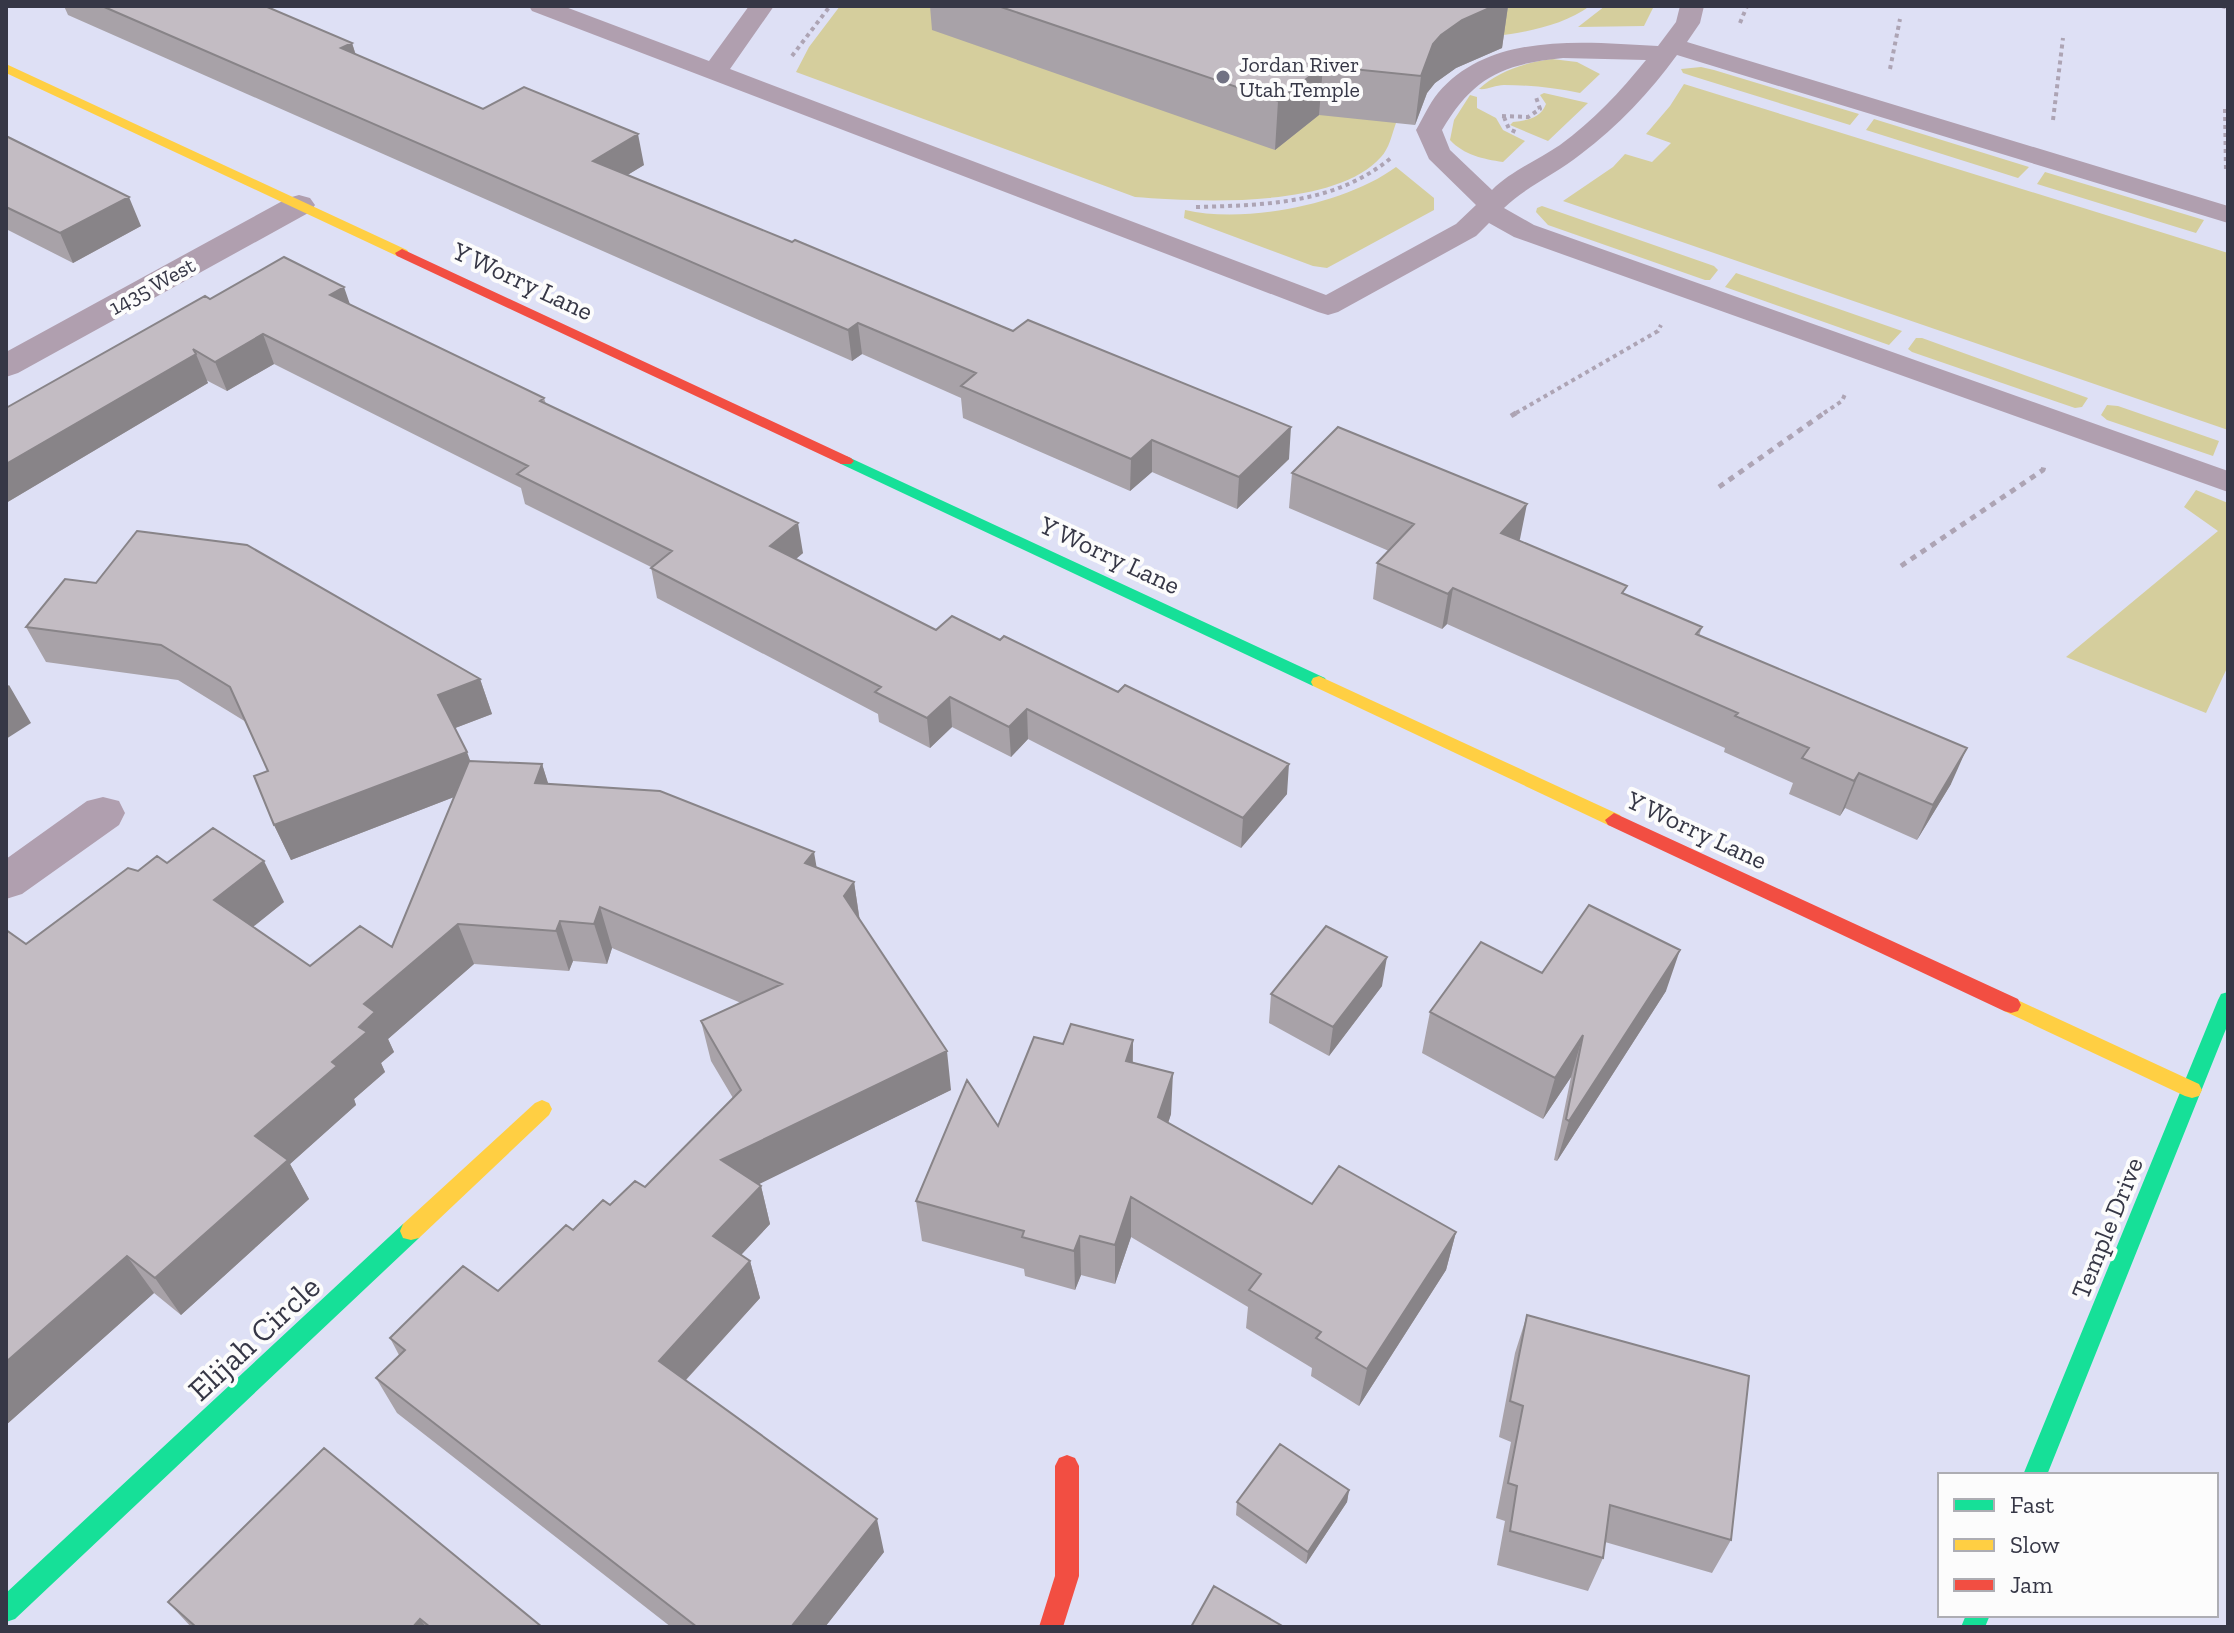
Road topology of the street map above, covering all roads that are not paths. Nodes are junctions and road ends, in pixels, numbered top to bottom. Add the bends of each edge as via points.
1 (541, 6) edge
2 (762, 6) edge
3 (1692, 6) edge
4 (1669, 50) junction
5 (6, 68) edge
6 (715, 73) junction
7 (299, 205) junction
8 (1490, 208) junction
9 (2228, 215) edge
10 (6, 366) edge
11 (2228, 482) edge
12 (103, 813) dead end
13 (6, 882) edge
14 (2228, 1000) edge
15 (2192, 1090) junction
16 (542, 1109) dead end
17 (1067, 1466) dead end
18 (2036, 1473) edge
19 (6, 1610) edge
20 (1051, 1627) edge

1 - 6 lane
2 - 6 lane
3 - 4 lane via 1688,23
4 - 8 lane via 1622,106 1573,148 1512,185
4 - 8 lane via 1536,51 1494,62 1458,85 1439,104 1429,130 1438,153
4 - 9 lane
5 - 7 street, Y Worry Lane
6 - 8 lane via 1328,306 1466,230
7 - 10 street, 1435 West
7 - 15 street, Y Worry Lane
8 - 11 lane via 1524,231
12 - 13 street
14 - 15 street, Temple Drive
15 - 18 street, Temple Drive
16 - 19 street, Elijah Circle
17 - 20 street via 1067,1576

